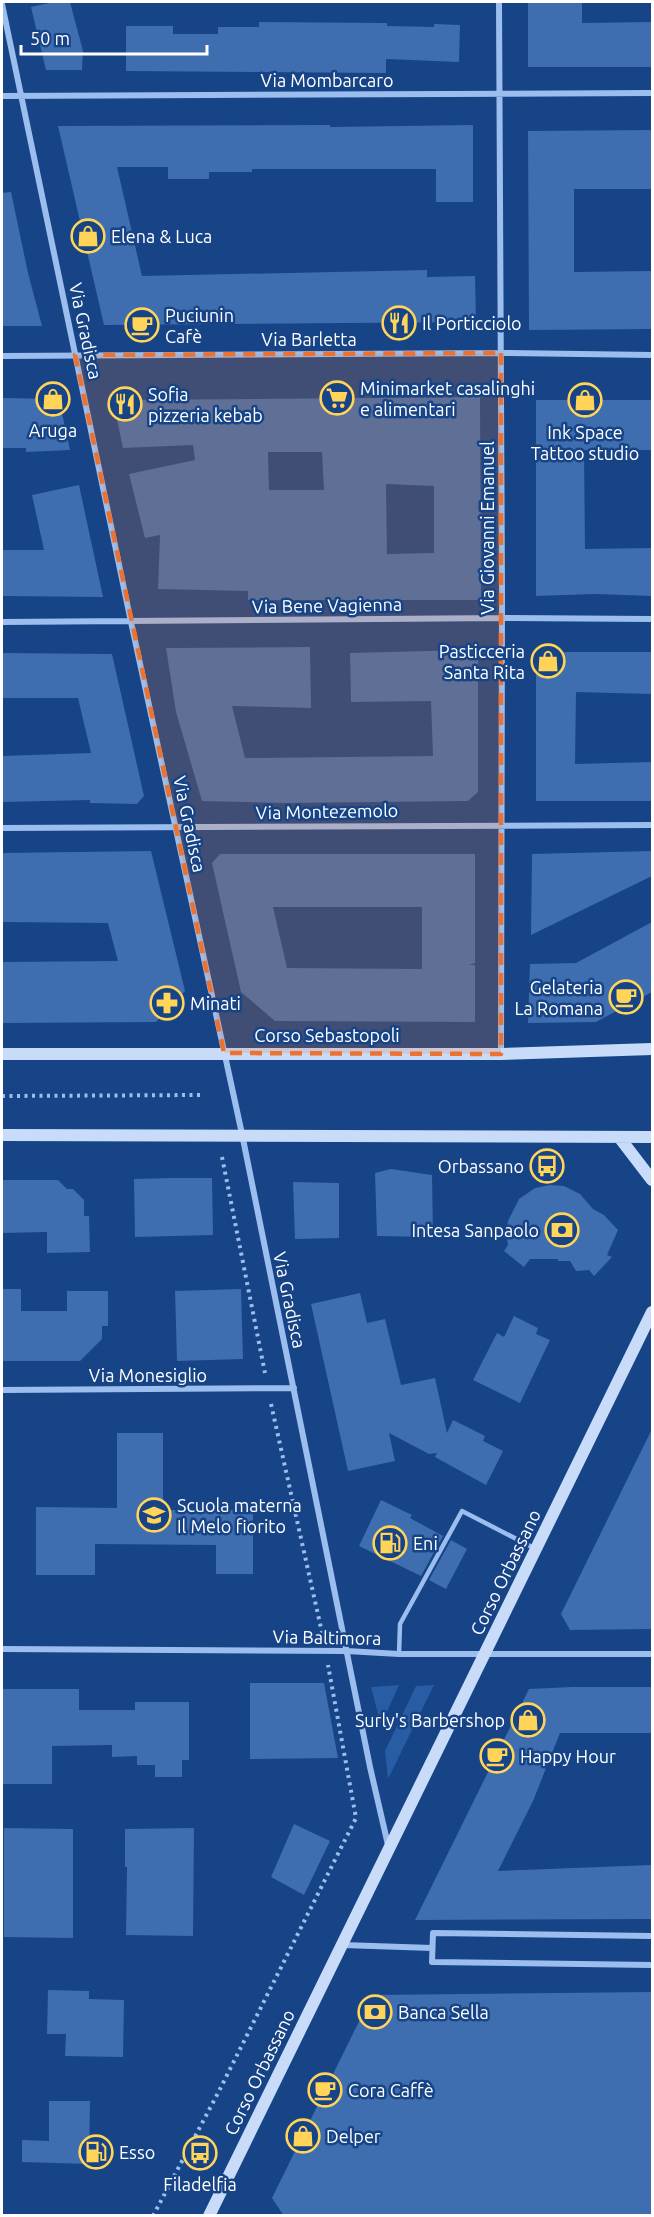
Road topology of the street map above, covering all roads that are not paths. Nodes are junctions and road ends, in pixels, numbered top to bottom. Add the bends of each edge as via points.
1 (499, 2) edge
2 (2, 4) edge
3 (652, 93) edge
4 (499, 94) junction
5 (2, 96) edge
6 (21, 97) junction
7 (501, 353) junction
8 (652, 355) edge
9 (2, 356) edge
10 (75, 356) junction
11 (502, 618) junction
12 (652, 619) edge
13 (2, 622) edge
14 (131, 622) junction
15 (501, 824) junction
16 (652, 825) edge
17 (2, 828) edge
18 (176, 828) junction
19 (652, 1049) edge
20 (224, 1053) junction
21 (2, 1054) edge
22 (501, 1054) junction
23 (652, 1131) edge
24 (242, 1134) junction
25 (2, 1135) edge
26 (619, 1137) junction
27 (639, 1137) junction
28 (652, 1137) edge
29 (652, 1180) edge
30 (652, 1312) edge
31 (294, 1388) junction
32 (2, 1390) edge
33 (536, 1549) junction
34 (2, 1649) edge
35 (347, 1651) junction
36 (399, 1654) junction
37 (485, 1654) junction
38 (652, 1654) edge
39 (389, 1849) junction
40 (652, 1936) edge
41 (342, 1945) junction
42 (432, 1948) junction
43 (652, 1965) edge
44 (209, 2216) edge

1 - 4 street, Via Giovanni Emanuel
2 - 6 street, Via Gradisca
3 - 4 street, Via Mombarcaro
4 - 6 street, Via Mombarcaro
4 - 7 street, Via Giovanni Emanuel
5 - 6 street, Via Mombarcaro
6 - 10 street, Via Gradisca
7 - 8 street, Via Barletta
7 - 10 street, Via Barletta
7 - 11 street, Via Giovanni Emanuel
9 - 10 street, Via Barletta
10 - 14 street, Via Gradisca
11 - 12 street, Via Bene Vagienna
11 - 14 street, Via Bene Vagienna
11 - 15 street, Via Giovanni Emanuel
13 - 14 street, Via Bene Vagienna
14 - 18 street, Via Gradisca
15 - 16 street, Via Montezemolo
15 - 18 street, Via Montezemolo
15 - 22 street, Via Giovanni Emanuel
17 - 18 street, Via Montezemolo
18 - 20 street, Via Gradisca
19 - 22 main road, Corso Sebastopoli
20 - 21 main road, Corso Sebastopoli
20 - 22 main road, Corso Sebastopoli
20 - 24 street, Via Gradisca
23 - 27 lane
24 - 25 main road
24 - 26 main road
24 - 31 street, Via Gradisca
26 - 27 main road
26 - 29 main road
27 - 28 main road
30 - 33 main road, Corso Orbassano
31 - 32 street, Via Monesiglio
31 - 35 street, Via Gradisca
33 - 36 lane via 462,1511 400,1624
33 - 37 main road, Corso Orbassano
34 - 35 street, Via Baltimora
35 - 36 street, Via Baltimora
35 - 39 street
36 - 37 street, Via Baltimora
37 - 38 street, Via Baltimora
37 - 39 main road, Corso Orbassano
39 - 41 main road, Corso Orbassano
40 - 42 street via 433,1933
41 - 42 street
41 - 44 main road, Corso Orbassano
42 - 43 street via 432,1962

